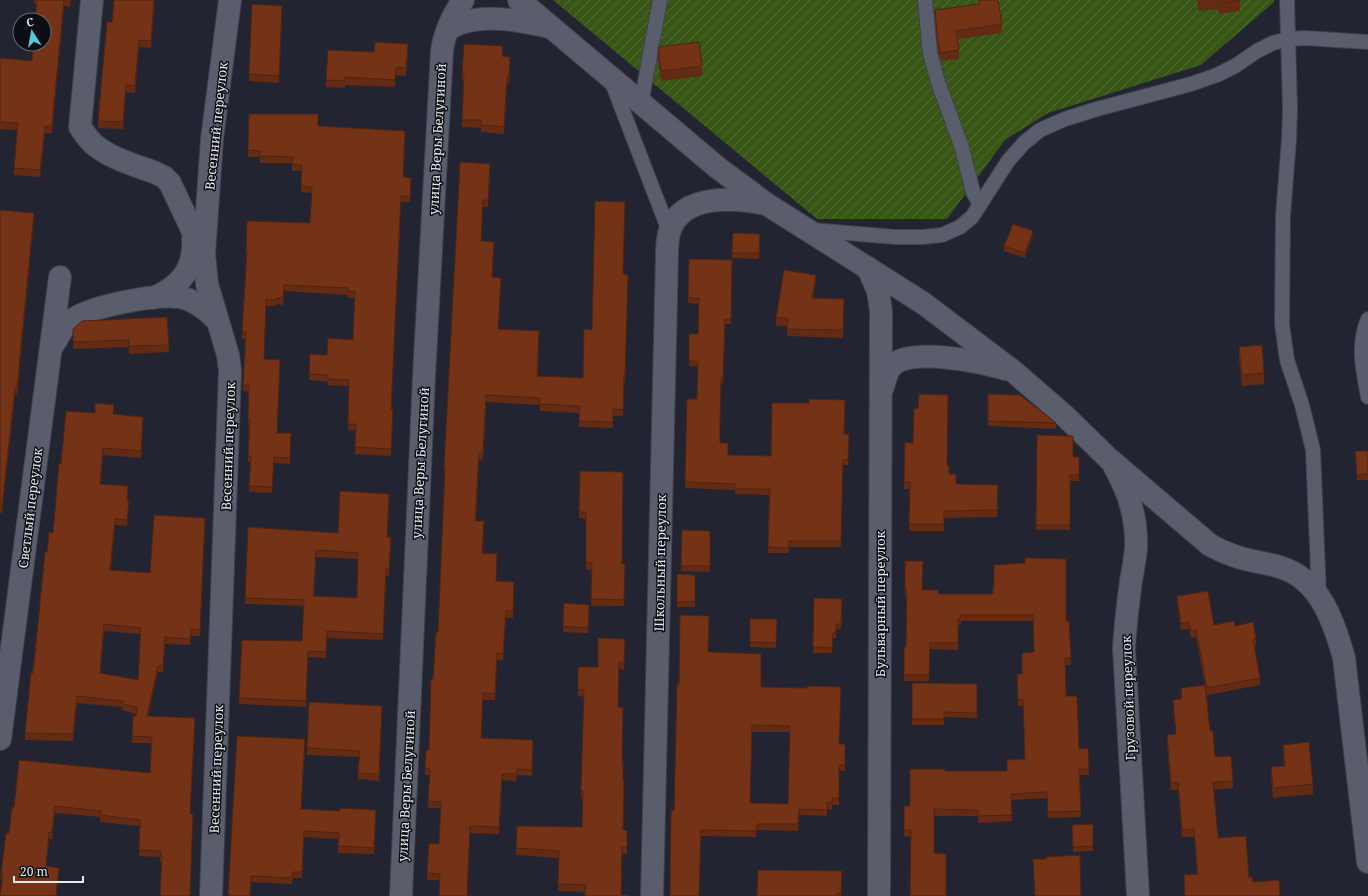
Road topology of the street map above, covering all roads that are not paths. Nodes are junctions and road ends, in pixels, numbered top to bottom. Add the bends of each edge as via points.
1 (92, 0) edge
2 (230, 0) edge
3 (463, 0) edge
4 (519, 0) edge
5 (660, 0) edge
6 (925, 0) edge
7 (1287, 0) edge
8 (554, 28) junction
9 (448, 30) junction
10 (1288, 39) junction
11 (1368, 42) edge
12 (610, 78) junction
13 (641, 104) junction
14 (768, 205) junction
15 (980, 205) junction
16 (191, 226) junction
17 (808, 230) junction
18 (669, 231) junction
19 (204, 254) junction
20 (868, 268) junction
21 (60, 277) dead end
22 (152, 298) junction
23 (216, 319) junction
24 (1368, 319) edge
25 (51, 350) junction
26 (1013, 371) junction
27 (882, 390) junction
28 (1368, 397) edge
29 (1109, 459) junction
30 (1319, 596) junction
31 (0, 739) edge
32 (1368, 862) edge
33 (211, 896) edge
34 (401, 896) edge
35 (652, 896) edge
36 (878, 896) edge
37 (1138, 896) edge

1 - 16 street via 80,127 87,138 106,153 164,177 174,189
2 - 19 street, Весенний переулок via 212,139
3 - 9 street, улица Веры Белугиной
4 - 8 street
5 - 13 lane
6 - 15 lane via 930,53 962,148 973,192
7 - 10 lane
8 - 9 street via 496,19 460,23
8 - 12 street
9 - 34 street, улица Веры Белугиной via 442,51 424,368
10 - 11 lane
10 - 15 lane via 1257,51 1217,75 1097,109 1040,130 1008,161
10 - 30 lane via 1290,109 1282,224 1282,324 1287,360 1313,450
12 - 13 street
12 - 18 lane
13 - 14 street via 718,168
14 - 17 street
14 - 18 street via 741,200 703,203 680,214
15 - 17 lane via 960,227 942,235 895,237
16 - 19 street
16 - 22 street via 193,252 188,270 165,293
17 - 20 street
18 - 35 street, Школьный переулок
19 - 23 street, Весенний переулок via 206,284
20 - 26 street via 923,303
20 - 27 street, Бульварный переулок via 878,291 881,311
21 - 25 street, Светлый переулок
22 - 23 street via 180,297 204,308
22 - 25 street via 120,303 80,314 68,323
23 - 33 street, Весенний переулок via 228,355 230,371
24 - 28 lane via 1361,350
25 - 31 street, Светлый переулок
26 - 27 street via 943,357 911,357 891,366
26 - 29 street
27 - 36 street, Бульварный переулок
29 - 30 street via 1210,545 1228,554 1281,567 1296,574
29 - 37 street, Грузовой переулок via 1126,491 1133,510 1135,528 1136,548 1124,649
30 - 32 street via 1336,630 1344,658

